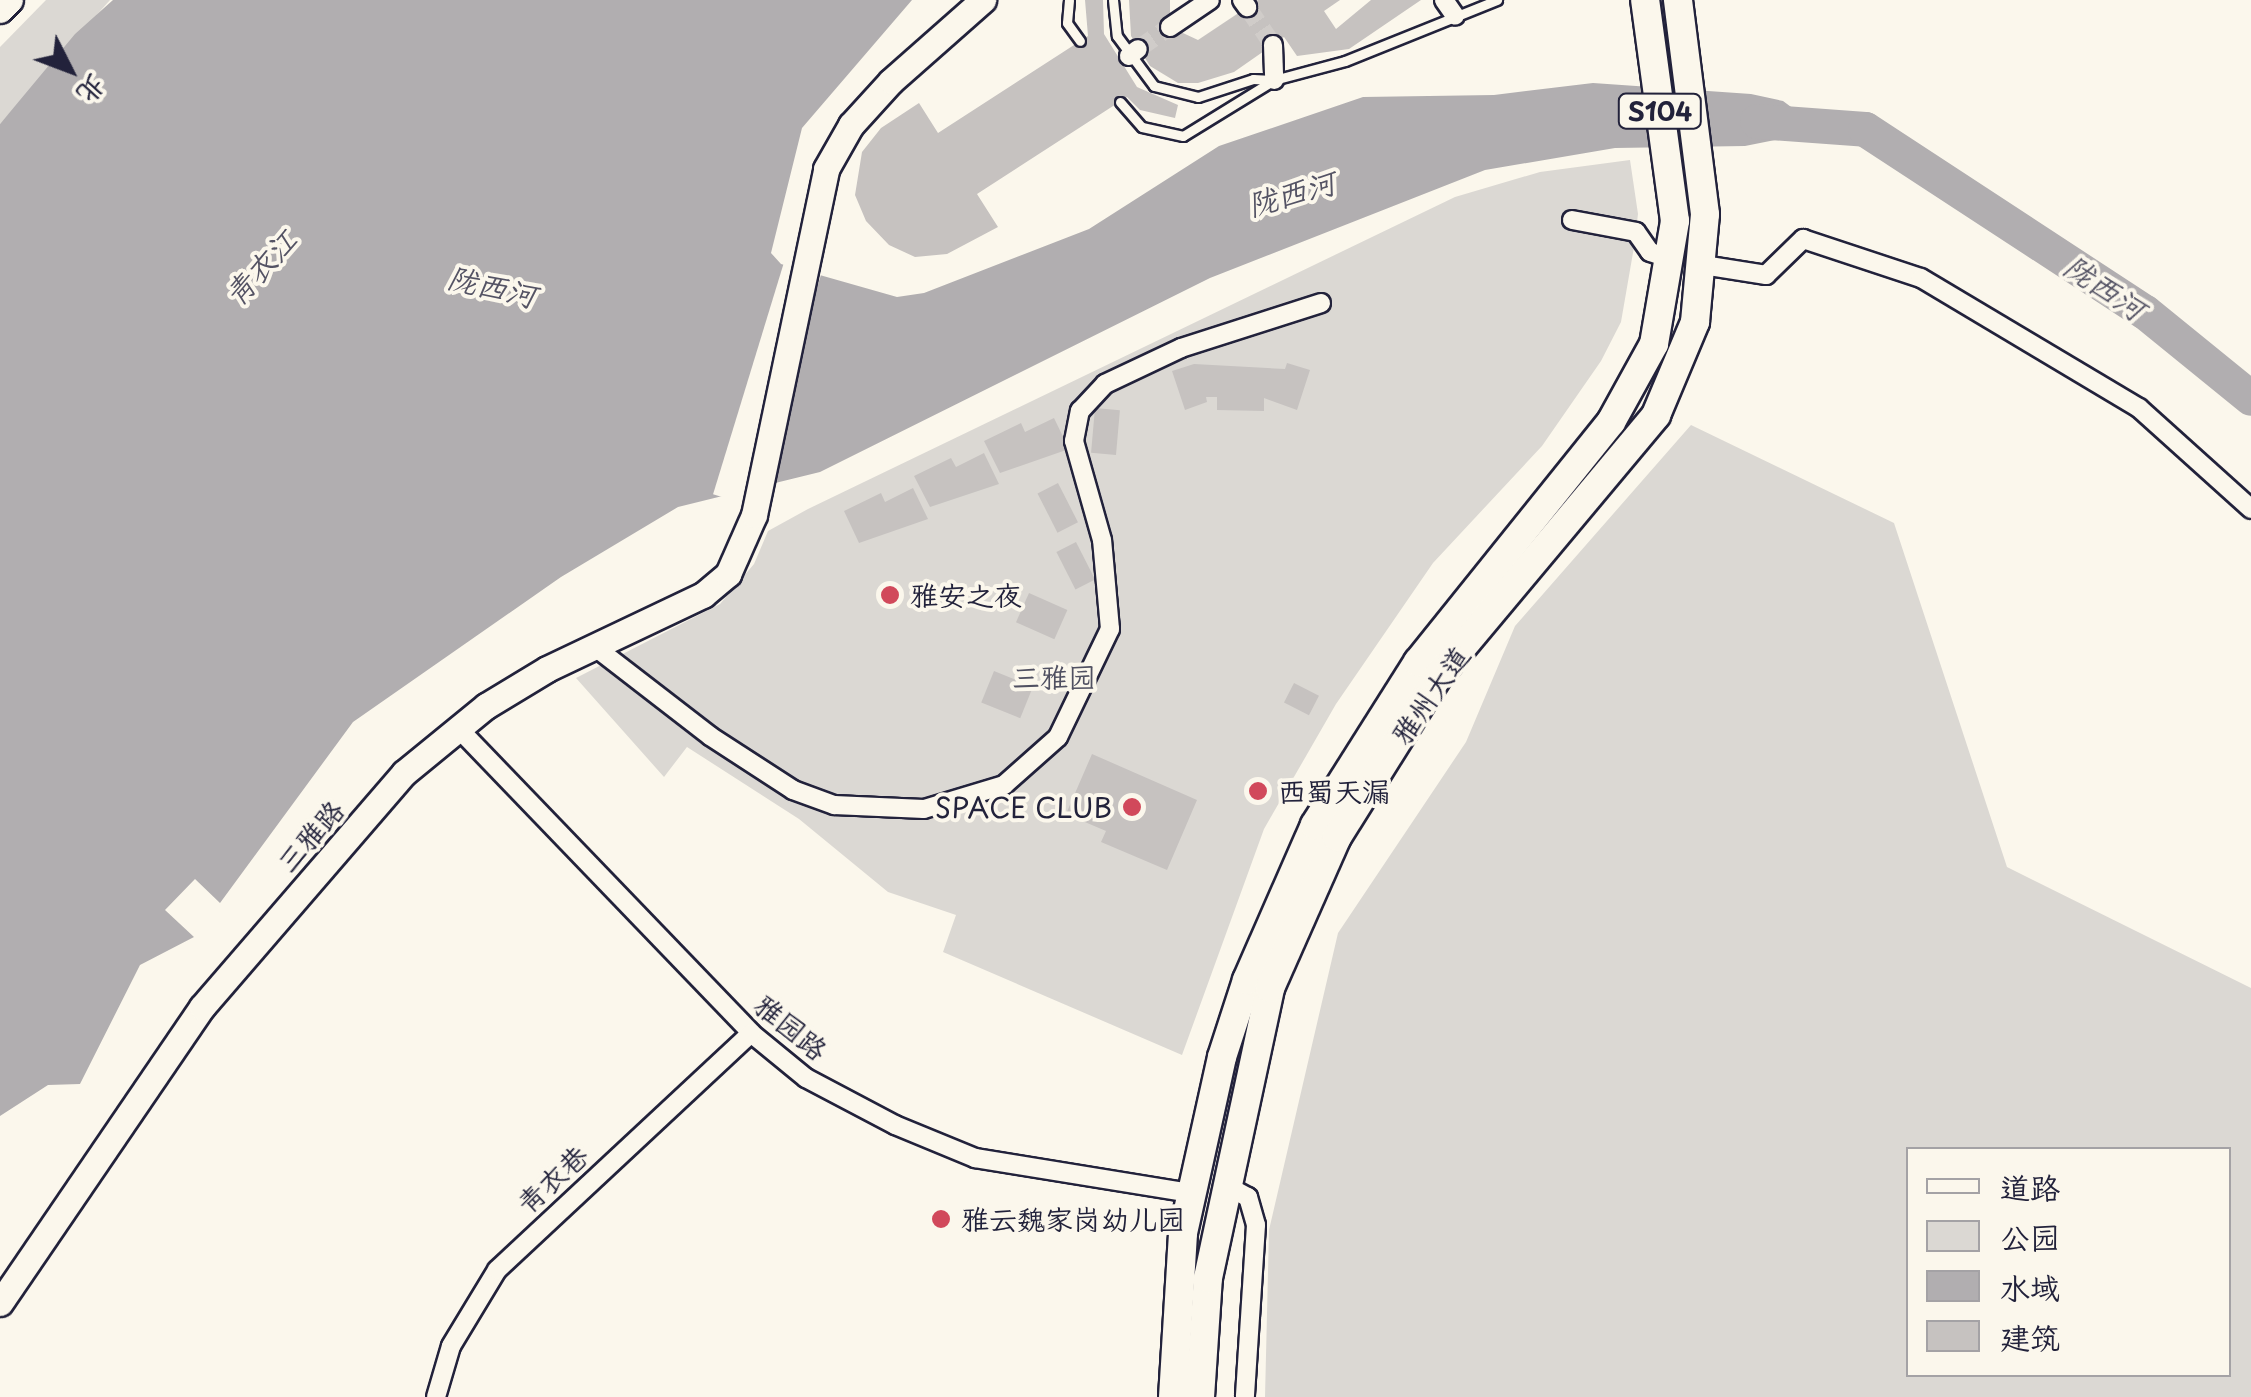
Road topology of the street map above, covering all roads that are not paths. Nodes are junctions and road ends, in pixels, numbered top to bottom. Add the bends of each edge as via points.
1 (10, 0) edge
2 (983, 0) edge
3 (1069, 0) edge
4 (1113, 0) edge
5 (1210, 0) edge
6 (1496, 0) edge
7 (1645, 0) edge
8 (1678, 0) edge
9 (1449, 8) edge
10 (0, 10) edge
11 (1170, 27) tunnel mouth
12 (1080, 41) dead end
13 (1274, 44) tunnel mouth
14 (1274, 80) junction
15 (1120, 102) dead end
16 (1572, 220) dead end
17 (1669, 258) junction
18 (1703, 265) junction
19 (1321, 303) dead end
20 (2251, 509) edge
21 (596, 647) junction
22 (458, 728) junction
23 (751, 1033) junction
24 (1224, 1185) junction
25 (1191, 1193) junction
26 (0, 1303) edge
27 (436, 1397) edge
28 (1173, 1397) edge
29 (1200, 1397) edge
30 (1245, 1397) edge

1 - 10 street
2 - 21 street, 三雅路 via 890,81 826,168 754,514 728,574 703,595
3 - 12 lane via 1067,22
4 - 14 lane via 1117,36 1154,86 1198,98 1253,78
5 - 11 street
6 - 9 lane
7 - 17 main road, 雅州大道 / S104 via 1675,221
8 - 18 main road, 雅州大道 / S104 via 1705,214
9 - 14 lane via 1346,61
13 - 14 street
14 - 15 lane via 1182,136 1142,127
16 - 17 street via 1636,232 1650,252
17 - 25 main road, 雅州大道 / S104 via 1654,344 1610,422 1418,662 1315,825 1247,980
18 - 20 street via 1766,276 1803,239 1920,278 2139,408
18 - 24 main road, 雅州大道 / S104 via 1696,322 1656,415 1438,676 1337,837 1270,988
19 - 21 street via 1181,348 1105,384 1080,411 1074,441 1105,555 1110,629 1058,737 1022,773 971,798 884,812 793,790 710,736
21 - 22 street, 三雅路 via 548,669
22 - 23 street, 雅园路
22 - 26 street, 三雅路 via 404,773 202,1007
23 - 25 street, 雅园路 via 806,1078 975,1158
23 - 27 street, 青衣巷 via 497,1270 451,1346
24 - 29 main road, 雅州大道 / S104 via 1208,1278
24 - 30 street via 1248,1197 1256,1225
25 - 28 main road, 雅州大道 / S104

